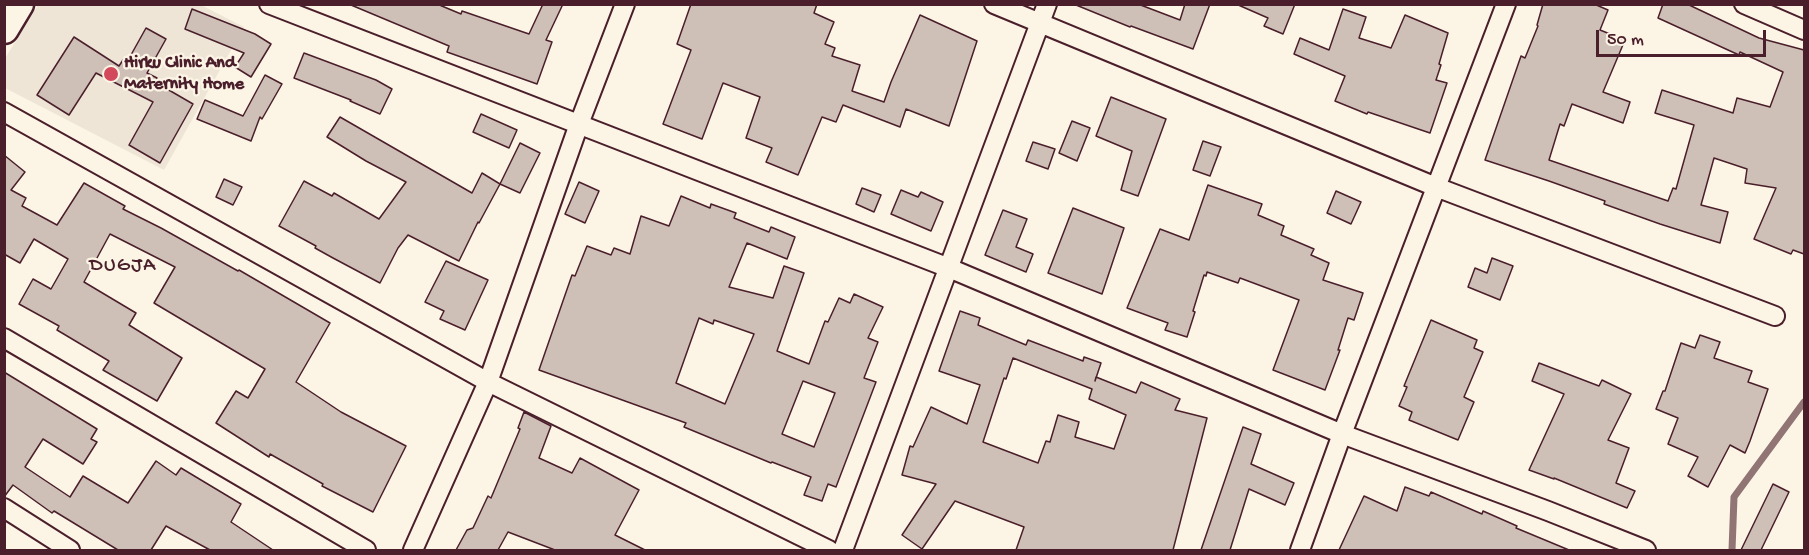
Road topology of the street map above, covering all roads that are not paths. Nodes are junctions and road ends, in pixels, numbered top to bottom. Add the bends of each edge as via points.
1 (19, 4) edge
2 (269, 4) edge
3 (624, 4) edge
4 (994, 4) edge
5 (1047, 4) edge
6 (1506, 4) edge
7 (1744, 4) edge
8 (1041, 23) junction
9 (4, 29) edge
10 (1804, 30) edge
11 (4, 112) edge
12 (579, 124) junction
13 (1436, 188) junction
14 (949, 268) junction
15 (1775, 316) dead end
16 (4, 338) edge
17 (488, 382) junction
18 (1341, 434) junction
19 (4, 508) edge
20 (70, 550) edge
21 (366, 550) edge
22 (413, 550) edge
23 (829, 550) edge
24 (843, 550) edge
25 (1300, 550) edge
26 (1646, 550) edge

1 - 9 main road
2 - 12 street
3 - 12 street
4 - 8 street
5 - 8 street
6 - 13 street
7 - 10 street
8 - 13 street
8 - 14 street
11 - 17 street
12 - 14 street
12 - 17 street
13 - 15 street
13 - 18 street
14 - 18 street
14 - 24 street
16 - 21 street
17 - 22 street
17 - 23 street
18 - 25 street
18 - 26 street
19 - 20 street

